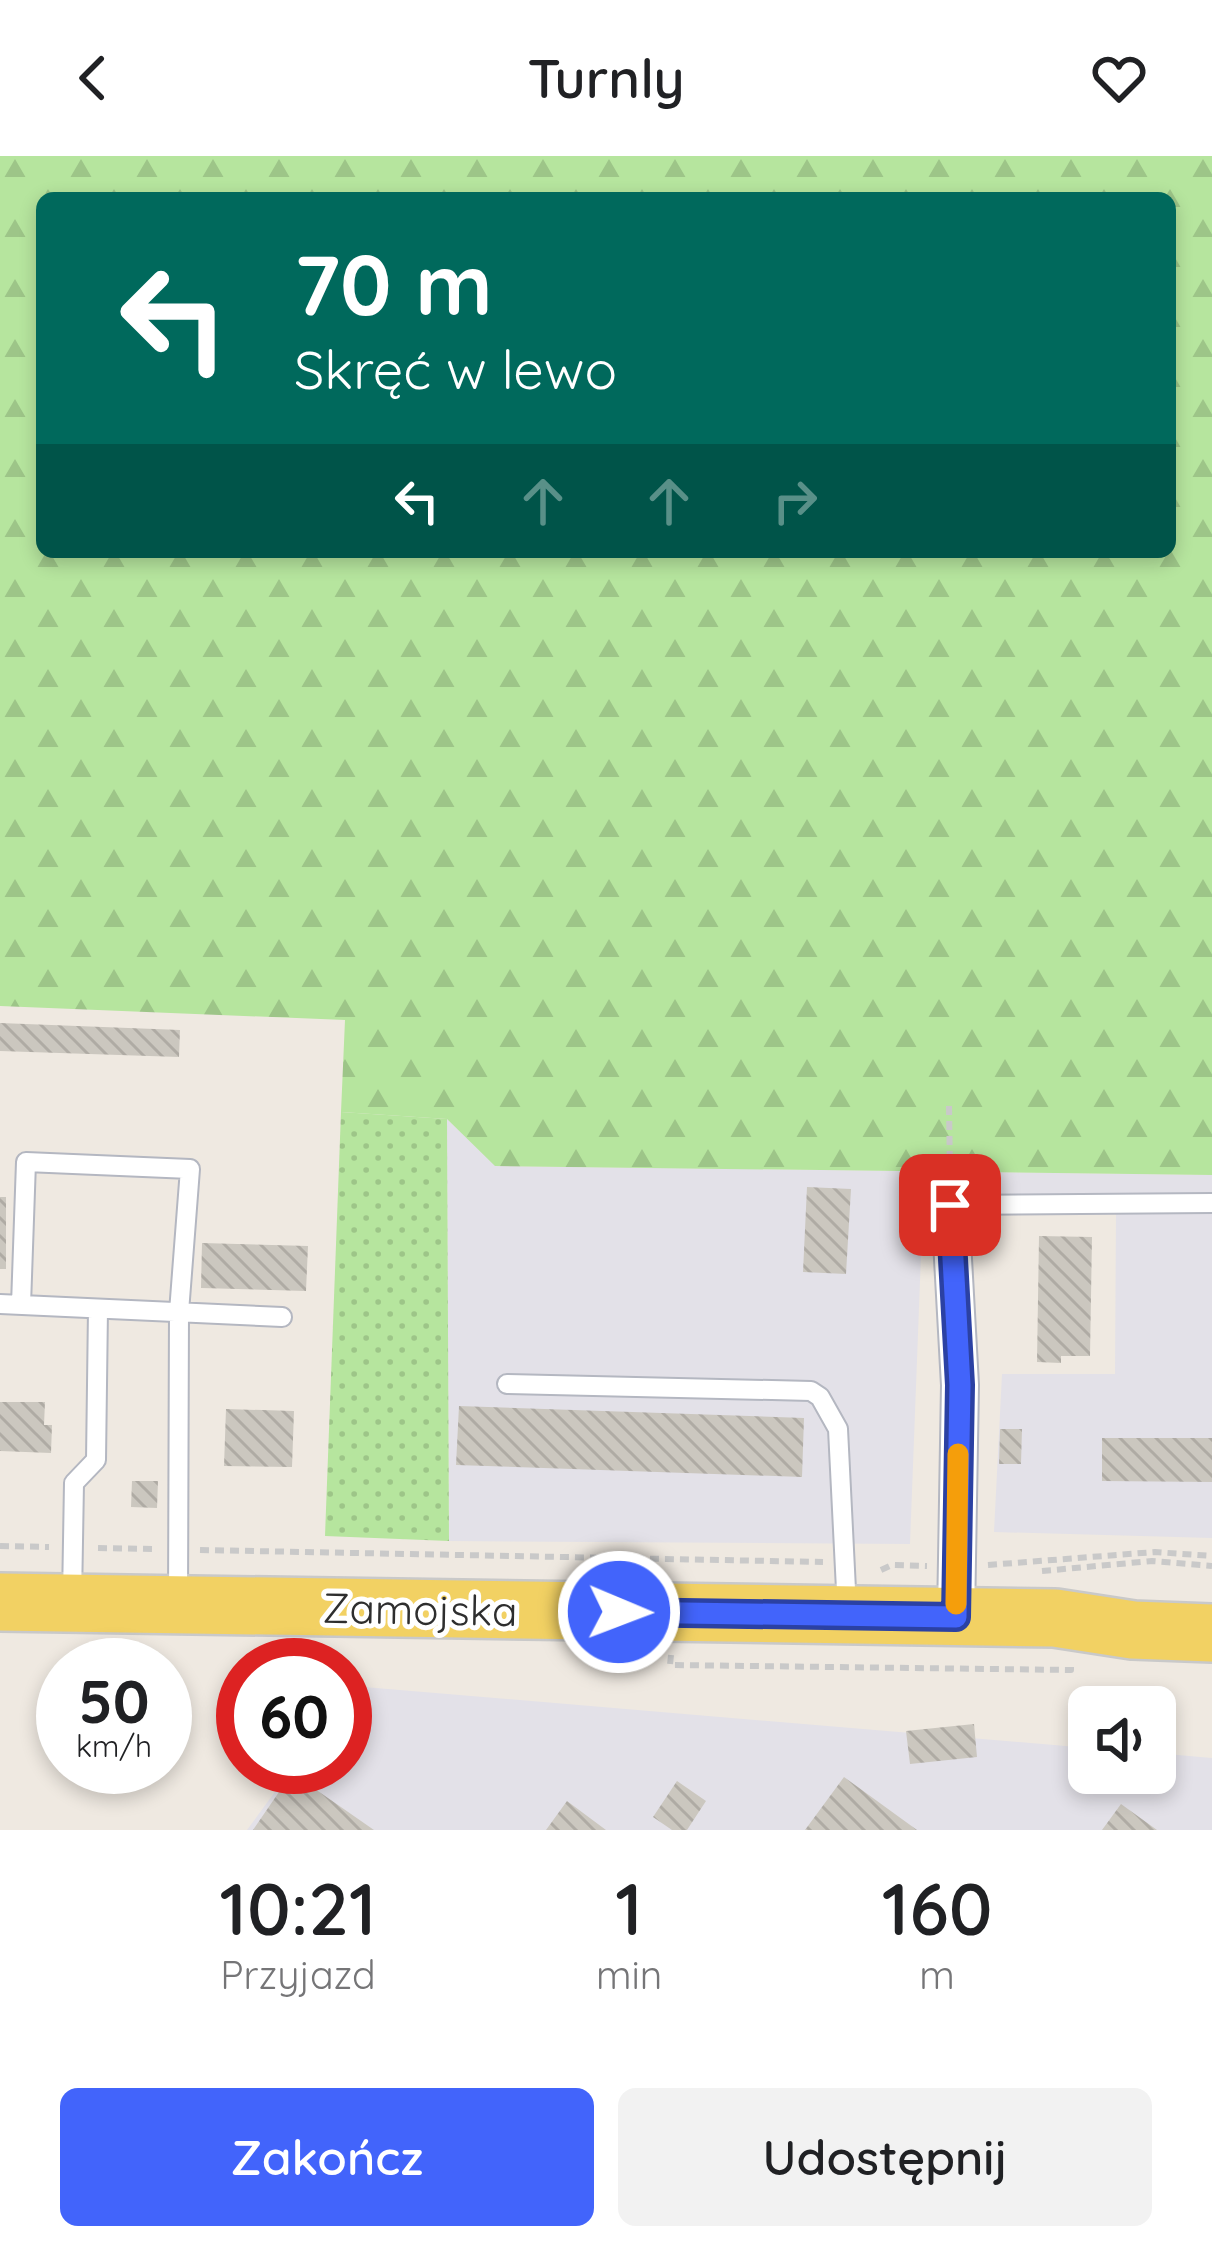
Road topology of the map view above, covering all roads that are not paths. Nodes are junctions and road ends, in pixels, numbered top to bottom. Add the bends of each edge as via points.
1 (1212, 1203) edge
2 (950, 1205) joint
3 (0, 1304) edge
4 (21, 1305) junction
5 (98, 1309) junction
6 (179, 1312) junction
7 (281, 1316) dead end
8 (507, 1384) dead end
9 (73, 1569) junction
10 (179, 1571) junction
11 (846, 1584) junction
12 (955, 1587) junction
13 (1212, 1601) edge
14 (0, 1602) edge
15 (1055, 1618) junction
16 (1212, 1633) edge

1 - 2 lane
2 - 12 street via 960,1385
3 - 4 lane
4 - 5 lane
4 - 6 lane via 26,1162 190,1169
5 - 6 lane
5 - 9 lane via 96,1460 74,1483
6 - 7 lane
6 - 10 lane
8 - 11 lane via 811,1391 838,1429
9 - 10 main road, Zamojska
9 - 14 main road, Zamojska
10 - 11 main road, Zamojska
11 - 12 main road, Zamojska
12 - 15 main road, Zamojska
13 - 15 main road, Zamojska via 1122,1604
15 - 16 main road, Zamojska

